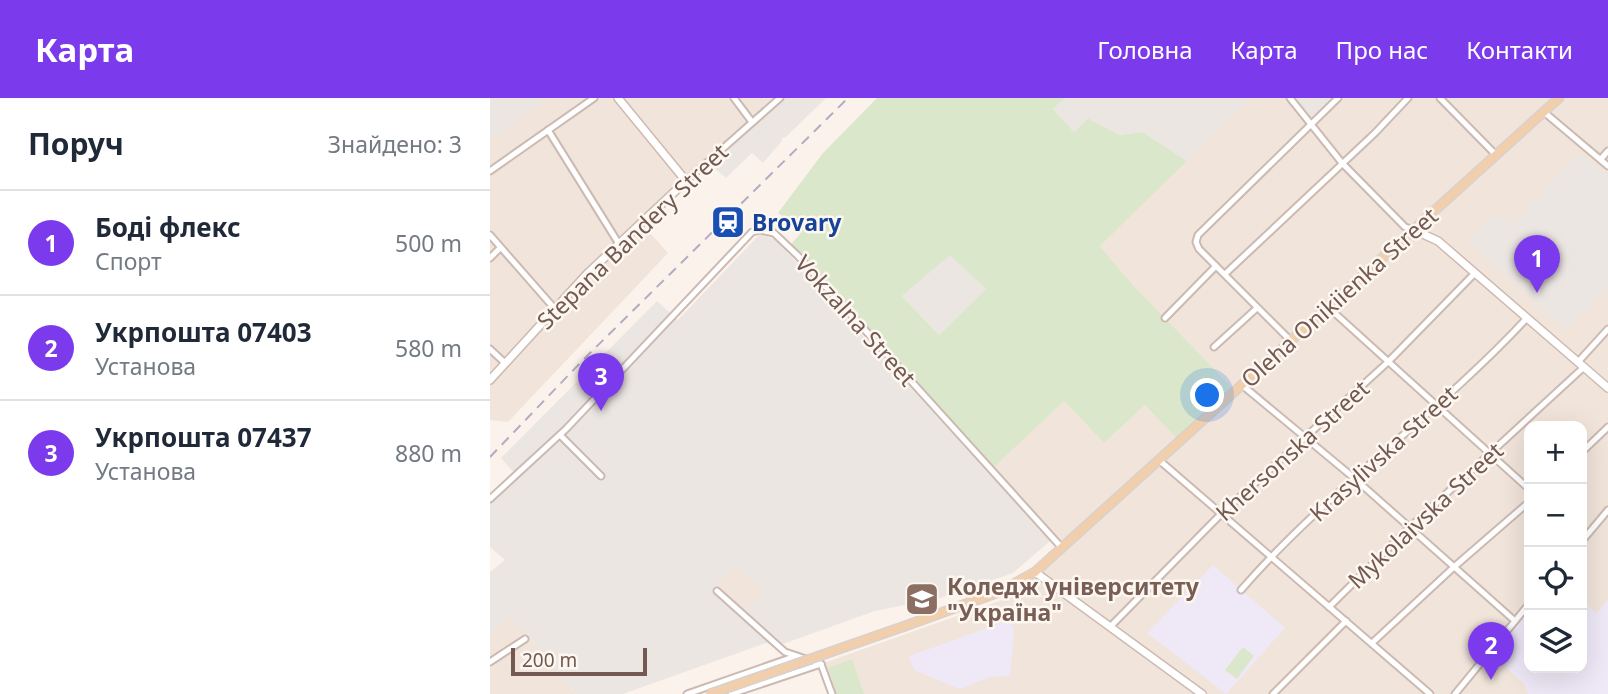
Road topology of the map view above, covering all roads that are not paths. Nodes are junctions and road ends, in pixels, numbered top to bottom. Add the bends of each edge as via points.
1 (594, 98) edge
2 (618, 98) edge
3 (734, 98) edge
4 (780, 98) edge
5 (1290, 98) edge
6 (1338, 98) edge
7 (1409, 98) edge
8 (1440, 98) edge
9 (1559, 98) edge
10 (1544, 111) junction
11 (752, 122) junction
12 (1311, 124) junction
13 (548, 130) junction
14 (1608, 151) edge
15 (1496, 155) junction
16 (1601, 159) junction
17 (1342, 163) junction
18 (1608, 166) edge
19 (490, 172) edge
20 (686, 181) junction
21 (1414, 230) junction
22 (490, 235) edge
23 (619, 244) junction
24 (500, 248) junction
25 (490, 258) edge
26 (1216, 266) junction
27 (1475, 273) junction
28 (1225, 274) junction
29 (1328, 307) junction
30 (554, 308) junction
31 (1257, 308) junction
32 (1165, 318) dead end
33 (1527, 318) junction
34 (1608, 329) edge
35 (1290, 340) junction
36 (1214, 347) dead end
37 (490, 349) edge
38 (1388, 362) junction
39 (505, 363) junction
40 (1581, 364) junction
41 (490, 380) edge
42 (1242, 384) junction
43 (1608, 388) edge
44 (1436, 405) junction
45 (1608, 426) edge
46 (560, 435) junction
47 (1307, 438) junction
48 (1587, 447) edge
49 (1490, 454) junction
50 (1159, 460) junction
51 (601, 476) dead end
52 (1354, 478) junction
53 (1524, 485) edge
54 (490, 499) edge
55 (1524, 506) edge
56 (1608, 510) edge
57 (1220, 514) junction
58 (1409, 528) junction
59 (1587, 535) edge
60 (1062, 548) junction
61 (1270, 557) junction
62 (1454, 567) junction
63 (1035, 572) junction
64 (1241, 590) dead end
65 (717, 591) dead end
66 (1329, 607) junction
67 (1524, 610) edge
68 (1346, 621) junction
69 (1515, 621) junction
70 (1110, 627) junction
71 (525, 639) dead end
72 (1372, 643) junction
73 (796, 656) junction
74 (490, 662) edge
75 (821, 664) junction
76 (695, 693) edge
77 (687, 694) edge
78 (710, 694) edge
79 (731, 694) edge
80 (832, 694) edge
81 (1202, 694) edge
82 (1273, 694) edge
83 (1430, 694) edge
84 (1455, 694) edge

1 - 13 street
2 - 20 street
3 - 11 street
4 - 11 street, Stepana Bandery Street
5 - 12 street
6 - 12 street
7 - 17 street
8 - 15 street
9 - 10 main road, Oleha Onikiienka Street
10 - 15 main road, Oleha Onikiienka Street
10 - 16 street
11 - 20 street, Stepana Bandery Street
12 - 17 street
12 - 26 street via 1198,235 1196,242
13 - 19 street
13 - 23 street
14 - 16 street
15 - 21 main road, Oleha Onikiienka Street
16 - 18 street
17 - 21 street via 1405,227
17 - 28 street
20 - 23 street, Stepana Bandery Street
21 - 27 street via 1430,236
21 - 29 main road, Oleha Onikiienka Street
22 - 24 street
23 - 30 street, Stepana Bandery Street
24 - 25 street
24 - 30 street
26 - 28 street
26 - 32 street
27 - 33 street
27 - 38 street, Khersonska Street
28 - 31 street
29 - 35 main road, Oleha Onikiienka Street
29 - 38 street
30 - 39 street, Stepana Bandery Street
31 - 35 street
31 - 36 street
33 - 40 street
33 - 44 street, Krasylivska Street
34 - 40 street, Mykolaivska Street
35 - 42 main road, Oleha Onikiienka Street
37 - 39 street
38 - 44 street
38 - 47 street, Khersonska Street
39 - 41 street, Stepana Bandery Street
40 - 43 street
40 - 49 street, Mykolaivska Street
42 - 47 street
42 - 50 main road, Oleha Onikiienka Street
44 - 49 street
44 - 52 street, Krasylivska Street
45 - 48 street
46 - 51 street
46 - 54 street, Vokzalna Street
46 - 60 street, Vokzalna Street via 752,232 769,231 798,256
47 - 52 street
47 - 57 street, Khersonska Street
49 - 53 street
49 - 58 street, Mykolaivska Street
50 - 57 street
50 - 60 main road, Oleha Onikiienka Street
52 - 58 street
52 - 61 street, Krasylivska Street
55 - 62 street
56 - 59 street
57 - 61 street
57 - 70 street, Khersonska Street
58 - 62 street
58 - 66 street, Mykolaivska Street
60 - 63 main road, Oleha Onikiienka Street
61 - 64 street, Krasylivska Street
61 - 66 street
62 - 69 street
62 - 72 street
63 - 70 street
63 - 78 main road, Oleha Onikiienka Street, bridge via 999,592
65 - 73 street via 785,652
66 - 68 street
67 - 69 street
68 - 72 street
68 - 82 street
69 - 84 street
70 - 81 street
71 - 74 street
72 - 83 street
73 - 75 street
73 - 76 street
75 - 79 street
75 - 80 street
76 - 77 street

